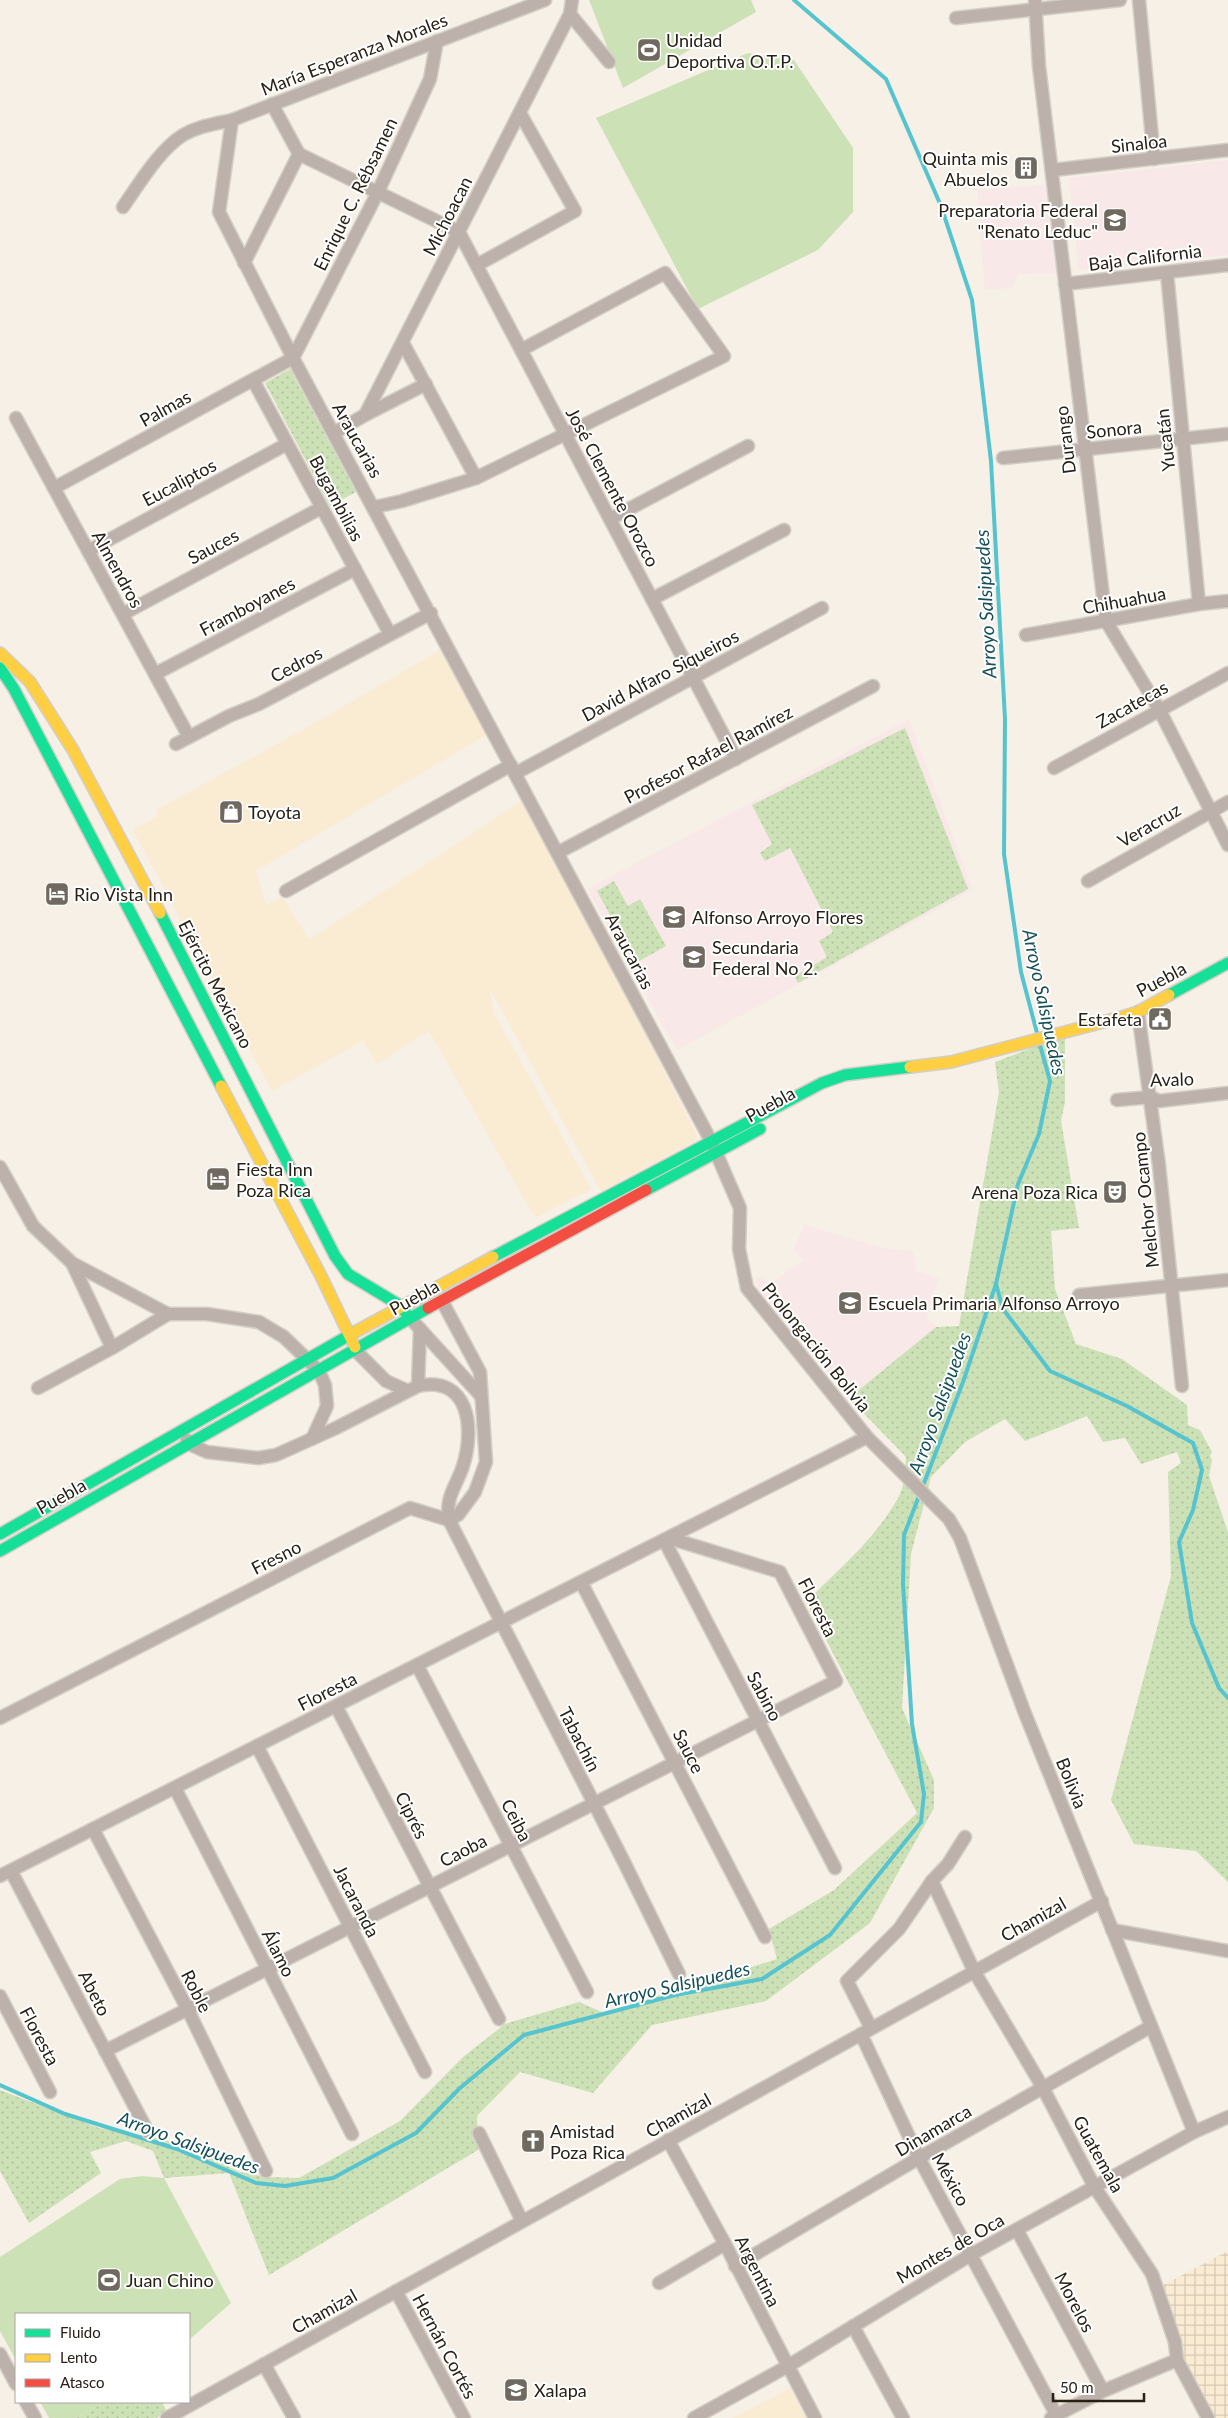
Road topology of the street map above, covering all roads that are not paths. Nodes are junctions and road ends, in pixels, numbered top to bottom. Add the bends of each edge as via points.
1 (545, 0) edge
2 (572, 0) edge
3 (1120, 0) edge
4 (1139, 0) edge
5 (1035, 4) edge
6 (570, 14) junction
7 (956, 18) dead end
8 (437, 41) junction
9 (609, 62) dead end
10 (272, 104) junction
11 (520, 113) junction
12 (232, 120) junction
13 (1228, 150) edge
14 (299, 154) junction
15 (1154, 159) junction
16 (1053, 170) junction
17 (377, 194) junction
18 (123, 207) dead end
19 (459, 232) junction
20 (244, 263) junction
21 (476, 265) junction
22 (1228, 265) edge
23 (1167, 272) junction
24 (1065, 284) junction
25 (403, 343) junction
26 (521, 350) junction
27 (293, 358) junction
28 (253, 380) junction
29 (426, 384) junction
30 (365, 415) junction
31 (16, 418) dead end
32 (334, 433) junction
33 (565, 433) junction
34 (1228, 434) edge
35 (1182, 439) junction
36 (287, 444) junction
37 (748, 446) dead end
38 (1084, 450) junction
39 (1003, 458) dead end
40 (476, 478) junction
41 (54, 488) junction
42 (374, 507) junction
43 (320, 508) junction
44 (610, 520) junction
45 (784, 530) dead end
46 (88, 551) junction
47 (355, 569) junction
48 (652, 599) junction
49 (1228, 601) edge
50 (1199, 604) junction
51 (822, 608) dead end
52 (123, 614) junction
53 (431, 614) junction
54 (1106, 621) junction
55 (390, 634) junction
56 (1026, 635) dead end
57 (0, 653) edge
58 (0, 668) edge
59 (1228, 673) edge
60 (156, 674) junction
61 (692, 676) junction
62 (873, 686) dead end
63 (1159, 709) junction
64 (190, 737) junction
65 (176, 744) dead end
66 (63, 757) junction
67 (736, 759) junction
68 (1054, 768) dead end
69 (514, 769) junction
70 (1228, 802) edge
71 (1211, 810) junction
72 (1228, 845) edge
73 (559, 852) junction
74 (1088, 881) dead end
75 (286, 891) dead end
76 (1228, 963) edge
77 (188, 995) junction
78 (1138, 1012) junction
79 (845, 1075) junction
80 (1228, 1093) edge
81 (1150, 1097) junction
82 (1117, 1100) dead end
83 (712, 1141) junction
84 (717, 1154) junction
85 (0, 1167) edge
86 (72, 1263) junction
87 (348, 1274) junction
88 (322, 1278) junction
89 (1228, 1280) edge
90 (1172, 1286) junction
91 (1079, 1295) dead end
92 (442, 1301) junction
93 (401, 1306) junction
94 (168, 1314) junction
95 (410, 1318) junction
96 (420, 1329) junction
97 (349, 1336) junction
98 (112, 1348) junction
99 (356, 1350) junction
100 (308, 1360) junction
101 (319, 1371) junction
102 (1182, 1386) dead end
103 (38, 1388) dead end
104 (412, 1388) junction
105 (481, 1396) junction
106 (181, 1432) junction
107 (867, 1438) junction
108 (312, 1439) junction
109 (189, 1444) junction
110 (894, 1465) joint
111 (449, 1520) junction
112 (0, 1534) edge
113 (666, 1539) junction
114 (0, 1551) edge
115 (581, 1582) junction
116 (501, 1623) junction
117 (417, 1665) junction
118 (836, 1681) joint
119 (336, 1706) junction
120 (0, 1718) edge
121 (758, 1721) junction
122 (257, 1746) junction
123 (675, 1763) junction
124 (175, 1788) junction
125 (594, 1804) junction
126 (93, 1830) junction
127 (965, 1837) dead end
128 (511, 1846) junction
129 (835, 1868) dead end
130 (5, 1873) edge
131 (932, 1881) junction
132 (430, 1887) junction
133 (1102, 1901) junction
134 (350, 1927) junction
135 (1112, 1930) junction
136 (765, 1937) dead end
137 (1228, 1951) edge
138 (268, 1969) junction
139 (974, 1971) junction
140 (679, 1974) dead end
141 (586, 1992) dead end
142 (0, 1996) edge
143 (188, 2010) junction
144 (499, 2019) dead end
145 (1150, 2027) junction
146 (866, 2031) junction
147 (106, 2051) junction
148 (425, 2072) dead end
149 (1043, 2088) junction
150 (50, 2092) dead end
151 (1228, 2118) edge
152 (148, 2132) dead end
153 (1194, 2132) junction
154 (479, 2133) dead end
155 (352, 2134) dead end
156 (668, 2140) junction
157 (919, 2158) junction
158 (266, 2170) dead end
159 (1094, 2186) junction
160 (522, 2221) junction
161 (1017, 2230) junction
162 (725, 2244) junction
163 (972, 2254) junction
164 (735, 2266) junction
165 (659, 2283) dead end
166 (396, 2291) junction
167 (853, 2326) junction
168 (0, 2354) edge
169 (1177, 2360) junction
170 (264, 2364) junction
171 (788, 2366) junction
172 (15, 2382) edge
173 (1103, 2391) junction
174 (27, 2403) edge
175 (1055, 2417) edge
176 (35, 2418) edge
177 (167, 2418) edge
178 (294, 2418) edge
179 (464, 2418) edge
180 (694, 2418) edge
181 (815, 2418) edge
182 (903, 2418) edge
183 (1208, 2418) edge

1 - 8 street, María Esperanza Morales
2 - 6 street, Michoacan
3 - 5 street
4 - 15 street
5 - 7 street
5 - 16 street, Durango via 1039,66
6 - 9 street
6 - 11 street, Michoacan
8 - 10 street, María Esperanza Morales
8 - 17 street, Enrique C. Rébsamen via 430,79
10 - 12 street, María Esperanza Morales
10 - 14 street
11 - 19 street, Michoacan
11 - 21 street via 575,211
12 - 18 street, María Esperanza Morales via 182,136 154,163
12 - 20 street, Araucarias via 219,212
13 - 15 street, Sinaloa
14 - 17 street
14 - 20 street
15 - 16 street, Sinaloa
16 - 24 street, Durango
17 - 19 street
17 - 27 street, Enrique C. Rébsamen
19 - 21 street, José Clemente Orozco
19 - 25 street, Michoacan
20 - 27 street, Araucarias
21 - 26 street, José Clemente Orozco
22 - 23 street, Baja California
23 - 24 street, Baja California
23 - 35 street, Yucatán
24 - 38 street, Durango
25 - 29 street
25 - 30 street, Michoacan
26 - 33 street, José Clemente Orozco
26 - 33 street via 666,273 724,356
27 - 28 street, Palmas
27 - 32 street, Araucarias
28 - 36 street, Bugambilias
28 - 41 street, Palmas
29 - 30 street
29 - 40 street
30 - 32 street
31 - 41 street, Almendros
32 - 42 street, Araucarias
33 - 40 street
33 - 44 street, José Clemente Orozco
34 - 35 street, Sonora
35 - 38 street, Sonora
35 - 50 street, Yucatán
36 - 43 street, Bugambilias via 316,494
36 - 46 street, Eucaliptos
37 - 44 street
38 - 39 street, Sonora
38 - 54 street, Durango
40 - 42 street
41 - 46 street, Almendros
42 - 53 street, Araucarias
43 - 47 street, Bugambilias
43 - 52 street, Sauces
44 - 48 street, José Clemente Orozco
45 - 48 street
46 - 52 street, Almendros
47 - 55 street, Bugambilias
47 - 60 street, Framboyanes
48 - 61 street, José Clemente Orozco
49 - 50 street, Chihuahua
50 - 54 street, Chihuahua
51 - 61 street, David Alfaro Siqueiros
52 - 60 street, Almendros
53 - 55 street, Cedros
53 - 69 street, Araucarias
54 - 56 street, Chihuahua
54 - 63 street, Durango
55 - 64 street, Cedros
57 - 66 main road, Ejército Mexicano via 30,682
58 - 66 main road, Ejército Mexicano
59 - 63 street, Zacatecas
60 - 64 street, Almendros
61 - 67 street, José Clemente Orozco
61 - 69 street, David Alfaro Siqueiros
62 - 67 street, Profesor Rafael Ramírez
63 - 68 street, Zacatecas
63 - 71 street, Durango
64 - 65 street, Cedros
66 - 77 main road, Ejército Mexicano
66 - 77 main road, Ejército Mexicano via 123,841
67 - 73 street, Profesor Rafael Ramírez
69 - 73 street, Araucarias
69 - 75 street
70 - 71 street, Veracruz
71 - 72 street, Durango
71 - 74 street, Veracruz
73 - 83 street, Araucarias
76 - 78 main road, Puebla
77 - 87 main road, Ejército Mexicano
77 - 88 main road, Ejército Mexicano
78 - 79 main road, Puebla via 951,1062
78 - 81 street, Melchor Ocampo
79 - 83 main road, Puebla via 822,1083
79 - 84 main road, Puebla via 820,1096
80 - 81 street, Avalo via 1159,1101
81 - 82 street, Avalo
81 - 90 street, Melchor Ocampo
83 - 84 street, Araucarias
83 - 93 main road, Puebla
84 - 92 main road, Puebla
84 - 107 street, Prolongación Bolivia via 740,1208 739,1249 747,1288
85 - 86 street via 33,1226
86 - 94 street
86 - 98 street
87 - 88 main road
87 - 93 main road, Ejército Mexicano
88 - 97 main road, Ejército Mexicano
89 - 90 street
90 - 91 street
90 - 102 street, Melchor Ocampo
92 - 95 main road, Puebla
92 - 105 street via 480,1372
93 - 95 main road, Ejército Mexicano
93 - 97 main road, Puebla
94 - 98 street
94 - 100 street via 207,1314 259,1322 284,1337
95 - 96 street
95 - 99 main road, Puebla
96 - 104 street
96 - 105 street
97 - 99 main road, Ejército Mexicano
97 - 100 main road, Puebla
98 - 103 street
99 - 101 main road, Puebla
99 - 104 street via 386,1381
100 - 101 street
100 - 106 main road, Puebla
101 - 108 street via 325,1385 327,1406
101 - 109 main road, Puebla
104 - 108 street
104 - 111 street via 431,1383 446,1386 456,1393 463,1405 467,1446 463,1465 446,1506
105 - 111 street via 486,1462 475,1492 458,1515
106 - 109 street
106 - 112 main road, Puebla
107 - 110 street, Prolongación Bolivia
107 - 113 street, Floresta
108 - 109 street via 276,1455 258,1458 207,1452
109 - 114 main road, Puebla
110 - 133 street, Bolivia via 949,1519 960,1538 1024,1711
111 - 116 street, Tabachín
111 - 120 street, Fresno via 410,1508
113 - 115 street, Floresta
113 - 118 street, Floresta via 780,1572
113 - 121 street, Sabino
115 - 116 street, Floresta
115 - 123 street, Sauce
116 - 117 street, Floresta
116 - 125 street, Tabachín
117 - 119 street, Floresta
117 - 128 street, Ceiba
118 - 121 street, Caoba
119 - 122 street, Floresta
119 - 132 street, Ciprés
121 - 123 street, Caoba
121 - 129 street, Sabino
122 - 124 street, Floresta
122 - 134 street, Jacaranda
123 - 125 street, Caoba
123 - 136 street, Sauce
124 - 126 street, Floresta
124 - 138 street, Álamo
125 - 128 street, Caoba
125 - 140 street, Tabachín
126 - 130 street, Floresta
126 - 143 street, Roble
127 - 131 street via 948,1864
128 - 132 street, Caoba
128 - 141 street, Ceiba
130 - 147 street, Abeto
131 - 139 street, Guatemala
131 - 146 street via 900,1929 847,1981
132 - 134 street, Caoba
132 - 144 street, Ciprés
133 - 135 street, Bolivia
133 - 139 street, Chamizal
134 - 138 street, Caoba
134 - 148 street, Jacaranda
135 - 137 street
135 - 145 street, Bolivia
138 - 143 street, Caoba
138 - 155 street, Álamo
139 - 146 street, Chamizal
139 - 149 street, Guatemala
142 - 150 street, Floresta
143 - 147 street, Caoba
143 - 158 street, Roble
145 - 149 street, Dinamarca
145 - 153 street, Bolivia
146 - 156 street, Chamizal
146 - 157 street, México
147 - 152 street, Abeto
149 - 157 street, Dinamarca
149 - 159 street, Guatemala
151 - 153 street, Montes de Oca
153 - 159 street, Montes de Oca
154 - 160 street
156 - 160 street, Chamizal
156 - 162 street, Argentina
157 - 163 street, México
157 - 164 street, Dinamarca
159 - 161 street, Montes de Oca
159 - 169 street, Guatemala via 1152,2274 1175,2342
160 - 166 street, Chamizal
161 - 163 street, Montes de Oca
161 - 173 street, Morelos
162 - 164 street, Argentina
162 - 165 street
163 - 167 street, Montes de Oca
163 - 175 street, México
164 - 171 street, Argentina
166 - 170 street, Chamizal
166 - 179 street, Hernán Cortés
167 - 171 street, Montes de Oca
167 - 182 street
168 - 172 street
169 - 173 street
169 - 183 street, Guatemala
170 - 177 street, Chamizal
170 - 178 street
171 - 180 street, Montes de Oca
171 - 181 street, Argentina
173 - 175 street
174 - 176 street

